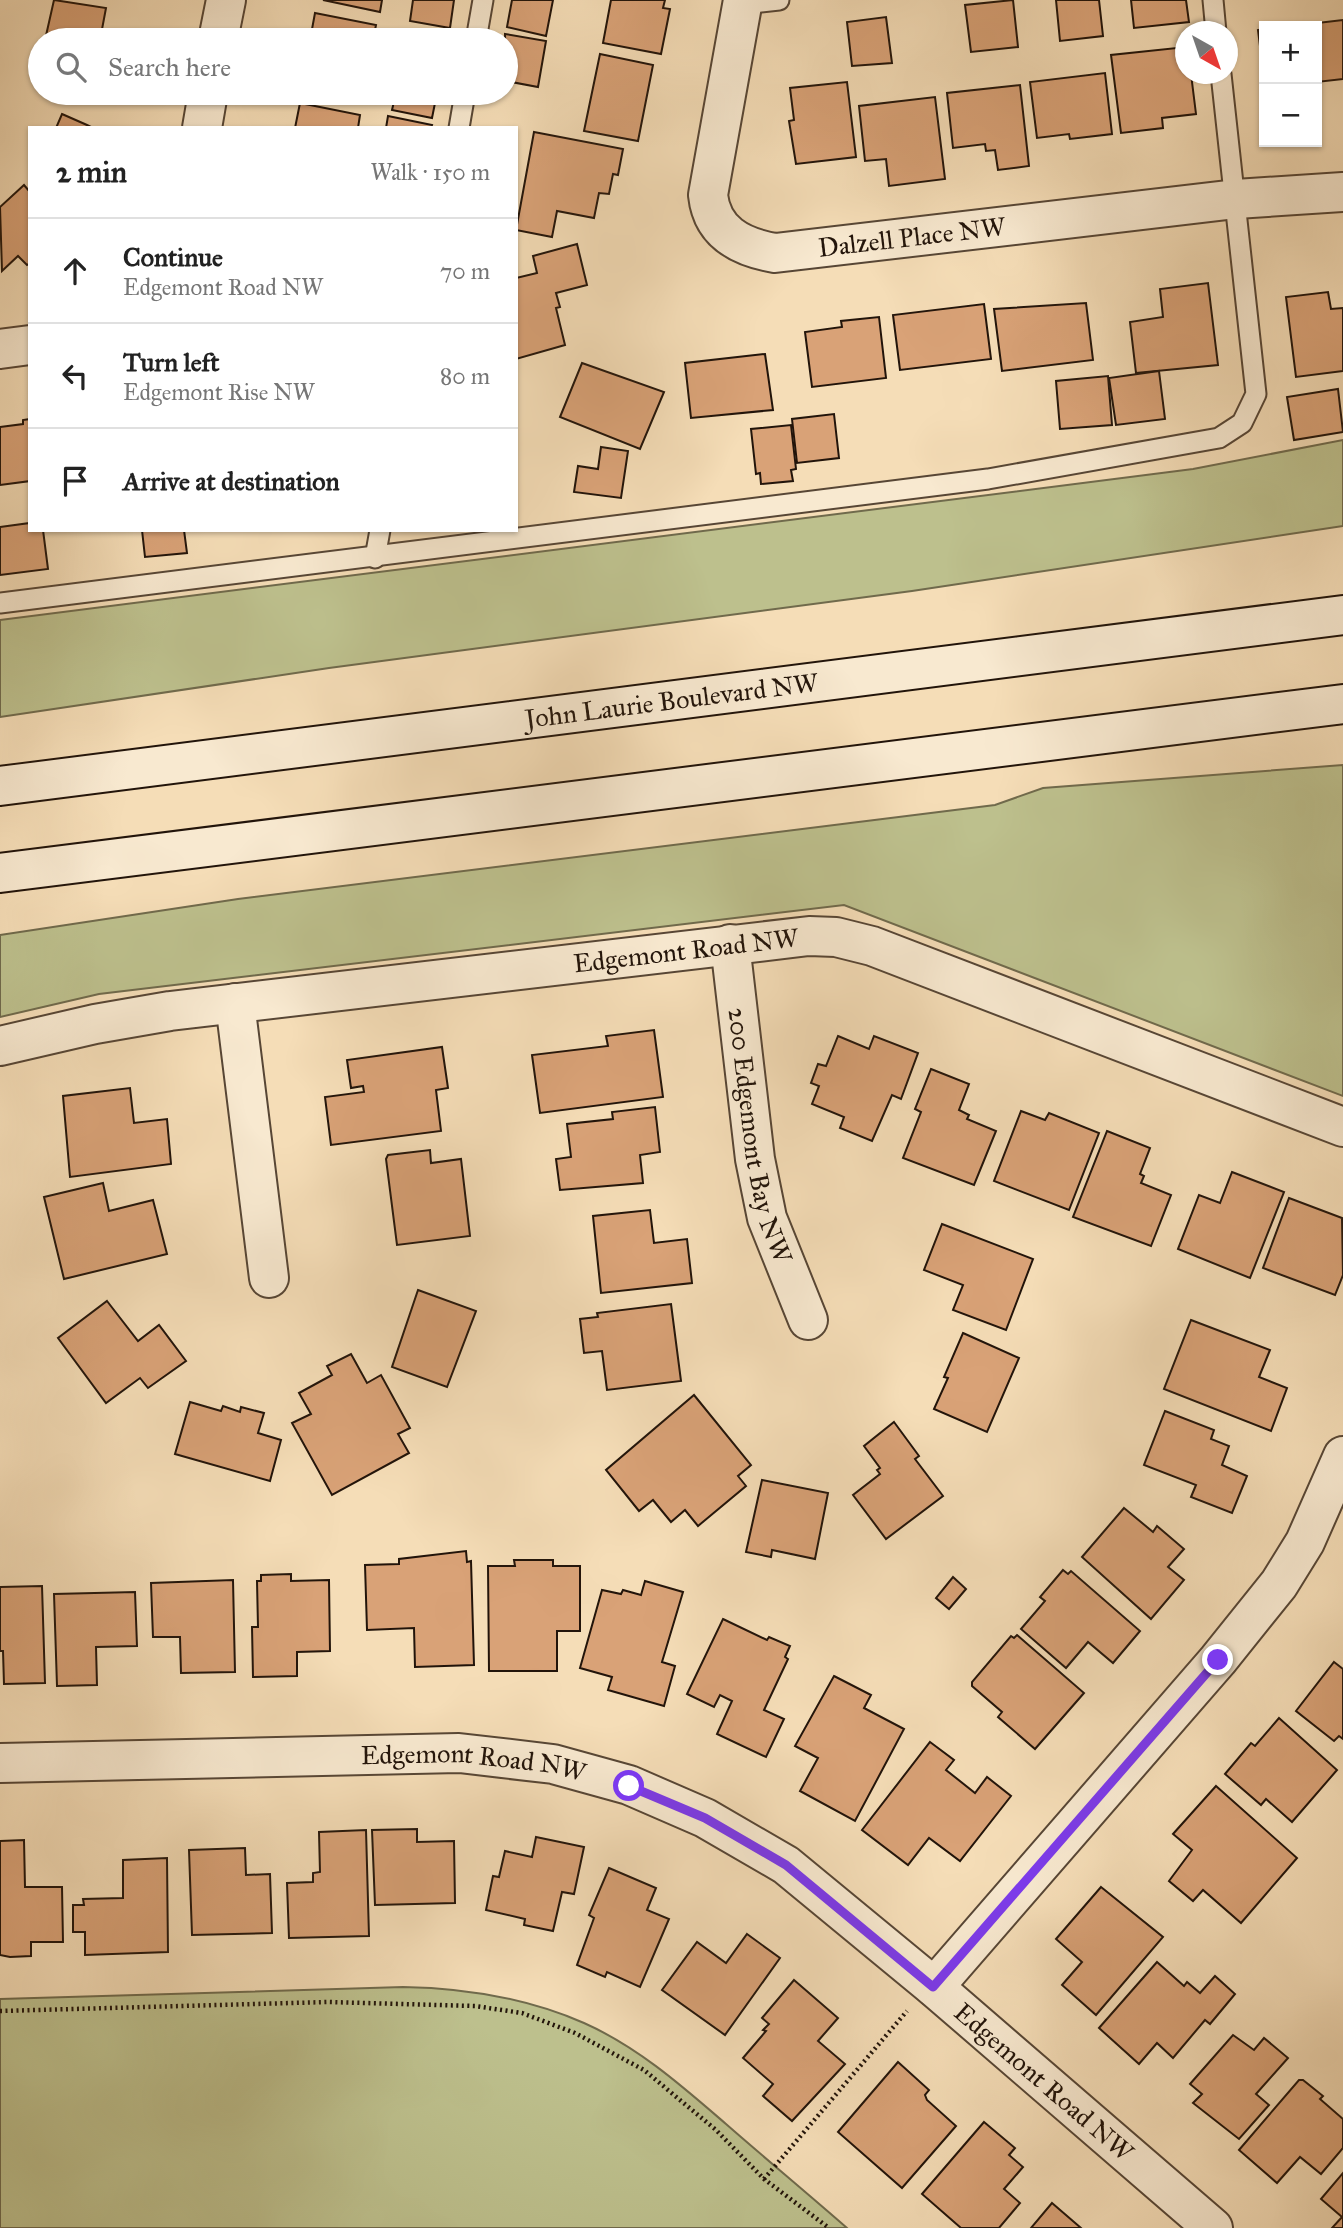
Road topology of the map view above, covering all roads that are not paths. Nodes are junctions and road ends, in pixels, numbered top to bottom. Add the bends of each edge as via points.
1 (226, 0) edge
2 (483, 0) edge
3 (1213, 0) edge
4 (755, 1) edge
5 (1215, 21) edge
6 (220, 28) edge
7 (477, 28) edge
8 (1223, 84) edge
9 (206, 105) edge
10 (463, 105) edge
11 (202, 126) edge
12 (458, 126) edge
13 (1343, 192) edge
14 (1236, 198) junction
15 (28, 345) edge
16 (0, 349) edge
17 (380, 532) edge
18 (375, 558) junction
19 (0, 603) edge
20 (1343, 615) edge
21 (1338, 706) edge
22 (0, 786) edge
23 (0, 873) edge
24 (730, 944) junction
25 (235, 1003) junction
26 (0, 1046) edge
27 (1343, 1127) edge
28 (269, 1278) dead end
29 (808, 1320) dead end
30 (1343, 1456) edge
31 (0, 1763) edge
32 (933, 1987) junction
33 (1213, 2228) edge

1 - 6 street
2 - 7 lane
3 - 5 lane
4 - 14 street, Dalzell Place NW via 708,195 709,208 721,229 754,250 775,253
8 - 14 lane
9 - 11 street
10 - 12 lane
13 - 14 street, Dalzell Place NW
14 - 18 lane via 1256,394 1242,423 1219,438 988,479
15 - 16 street
17 - 18 lane
18 - 19 lane
20 - 22 street, John Laurie Boulevard NW
21 - 23 street
24 - 25 street, Edgemont Road NW
24 - 27 street, Edgemont Road NW via 836,937 872,946
24 - 29 street, 200 Edgemont Bay NW via 755,1159 767,1219
25 - 26 street, Edgemont Road NW via 95,1024
25 - 28 street
30 - 32 street via 1305,1542 1279,1584
31 - 32 street, Edgemont Road NW via 459,1752 553,1764 629,1786 705,1818 786,1865
32 - 33 street, Edgemont Road NW

